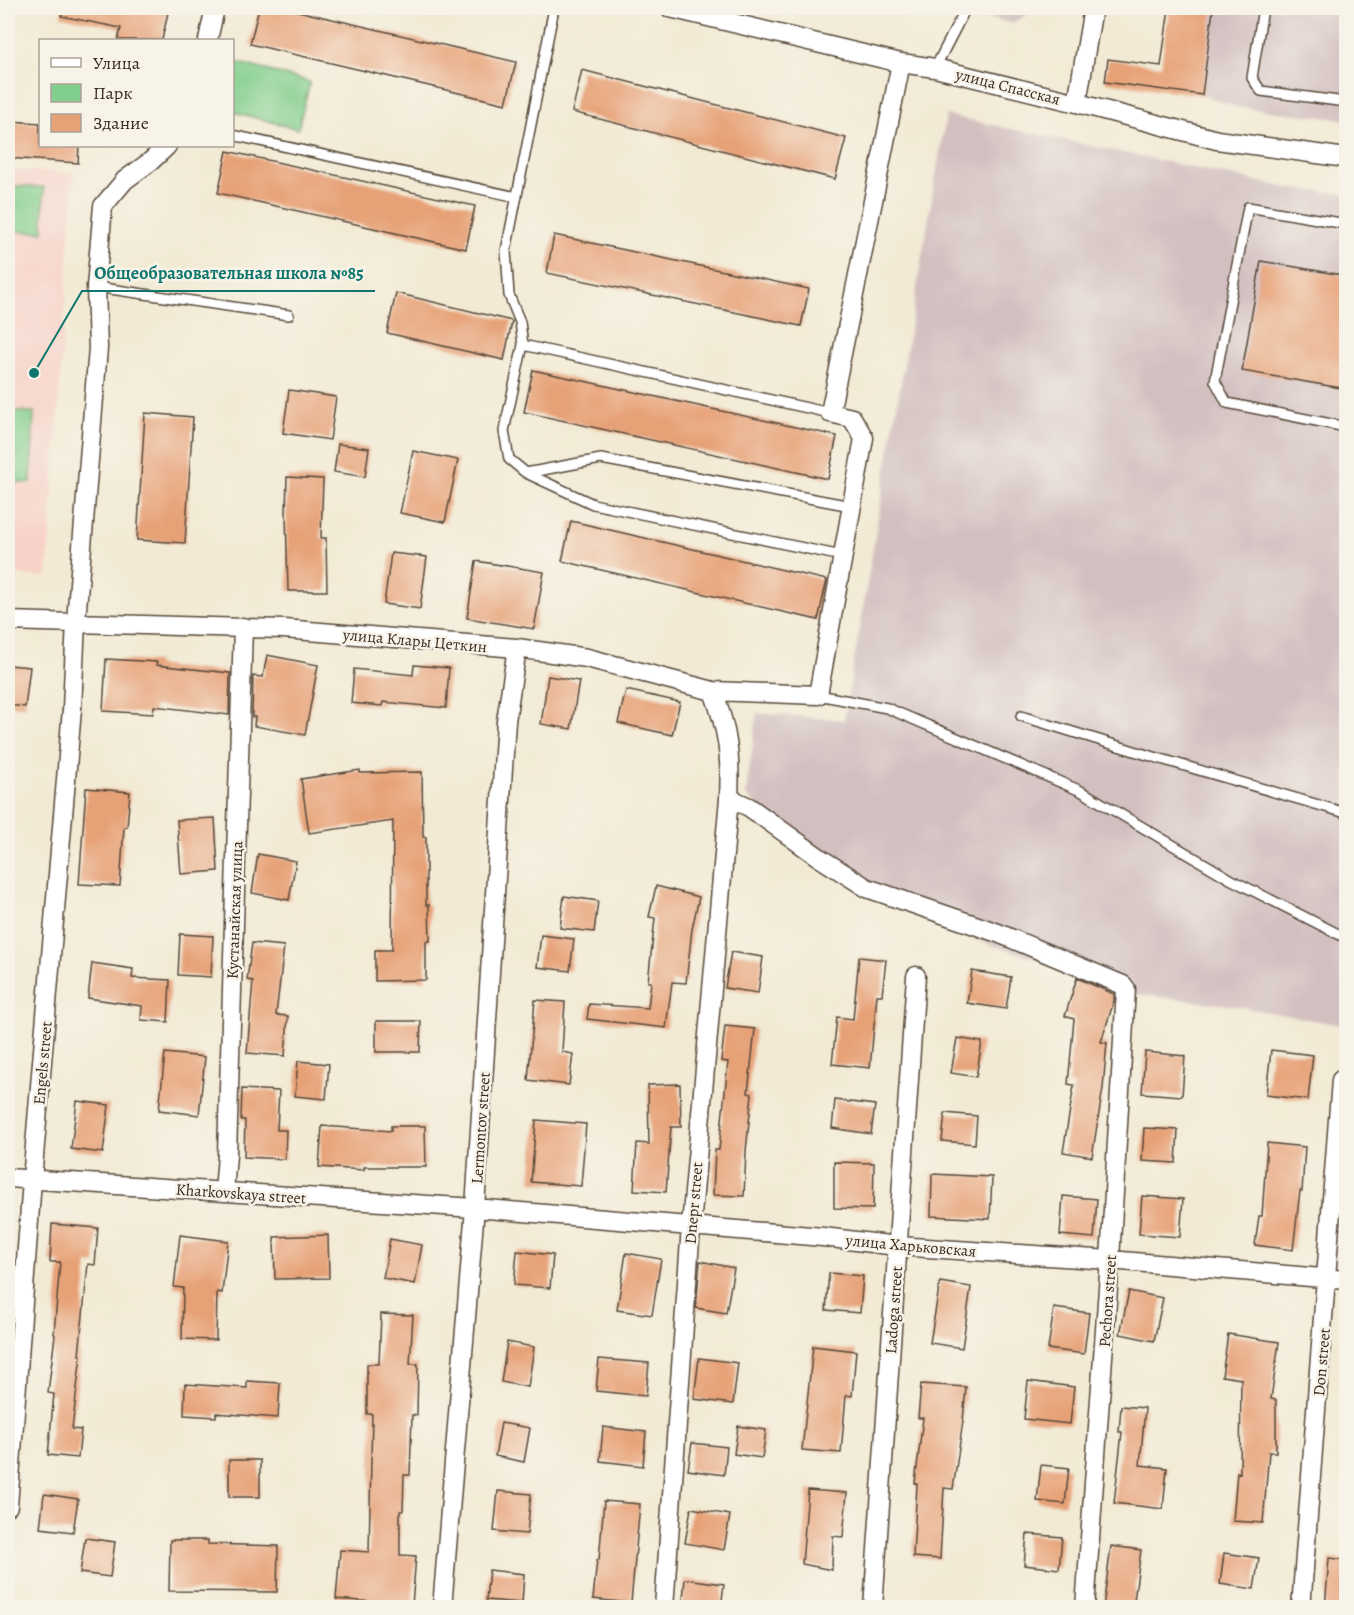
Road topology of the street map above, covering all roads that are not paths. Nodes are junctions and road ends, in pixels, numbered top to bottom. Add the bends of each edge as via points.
1 (214, 8) edge
2 (554, 8) edge
3 (670, 8) edge
4 (966, 8) edge
5 (1093, 8) edge
6 (1263, 8) edge
7 (208, 39) edge
8 (901, 63) junction
9 (935, 68) junction
10 (1347, 102) edge
11 (1077, 103) junction
12 (234, 135) edge
13 (166, 147) edge
14 (1347, 158) edge
15 (517, 197) junction
16 (1347, 224) edge
17 (96, 286) junction
18 (289, 315) dead end
19 (523, 345) junction
20 (830, 413) junction
21 (1347, 427) edge
22 (526, 473) junction
23 (851, 506) junction
24 (842, 556) junction
25 (8, 621) edge
26 (76, 621) junction
27 (243, 627) junction
28 (517, 648) junction
29 (713, 691) junction
30 (818, 695) junction
31 (1021, 716) dead end
32 (729, 798) junction
33 (1347, 813) edge
34 (1347, 938) edge
35 (916, 976) dead end
36 (1341, 1080) dead end
37 (8, 1178) edge
38 (32, 1180) junction
39 (224, 1192) junction
40 (475, 1208) junction
41 (691, 1226) junction
42 (897, 1246) junction
43 (1110, 1260) junction
44 (1327, 1278) junction
45 (1347, 1280) edge
46 (8, 1506) edge
47 (442, 1608) edge
48 (664, 1608) edge
49 (873, 1608) edge
50 (1085, 1608) edge
51 (1301, 1608) edge

1 - 7 street
2 - 15 lane
3 - 8 street, улица Спасская via 730,18
4 - 9 lane
5 - 11 street
6 - 10 lane via 1252,78 1262,91
8 - 9 street, улица Спасская
8 - 20 street
9 - 11 street, улица Спасская
11 - 14 street, улица Спасская via 1216,140
12 - 15 lane
13 - 17 street, Engels street via 125,180 103,206
15 - 19 lane via 506,251 509,296 520,322
16 - 21 lane via 1248,207 1215,381 1227,403
17 - 18 lane
17 - 26 street, Engels street via 98,348
19 - 20 lane
19 - 22 lane via 504,431 509,459
20 - 23 street via 852,418 864,438
22 - 23 lane via 601,459
22 - 24 lane via 592,504
23 - 24 street
24 - 30 street
25 - 26 street, улица Клары Цеткин
26 - 27 street, улица Клары Цеткин
26 - 38 street, Engels street
27 - 28 street, улица Клары Цеткин
27 - 39 street, Кустанайская улица
28 - 29 street, улица Клары Цеткин via 587,658
28 - 40 street, Lermontov street via 506,721
29 - 30 street, улица Клары Цеткин
29 - 32 street, Dnepr street via 729,742
30 - 34 lane via 887,708 1081,791 1232,880
31 - 33 lane
32 - 41 street, Dnepr street
32 - 43 street, Pechora street via 749,807 867,888 998,933 1123,985 1127,993
35 - 42 street, Ladoga street
36 - 44 street, Don street
37 - 38 street, Kharkovskaya street
38 - 39 street, Kharkovskaya street
38 - 46 street, Engels street
39 - 40 street, Kharkovskaya street
40 - 41 street, улица Харьковская
40 - 47 street, Lermontov street
41 - 42 street, улица Харьковская
41 - 48 street, Dnepr street
42 - 43 street, улица Харьковская
42 - 49 street, Ladoga street
43 - 44 street, улица Харьковская
43 - 50 street, Pechora street
44 - 45 street, улица Харьковская
44 - 51 street, Don street

